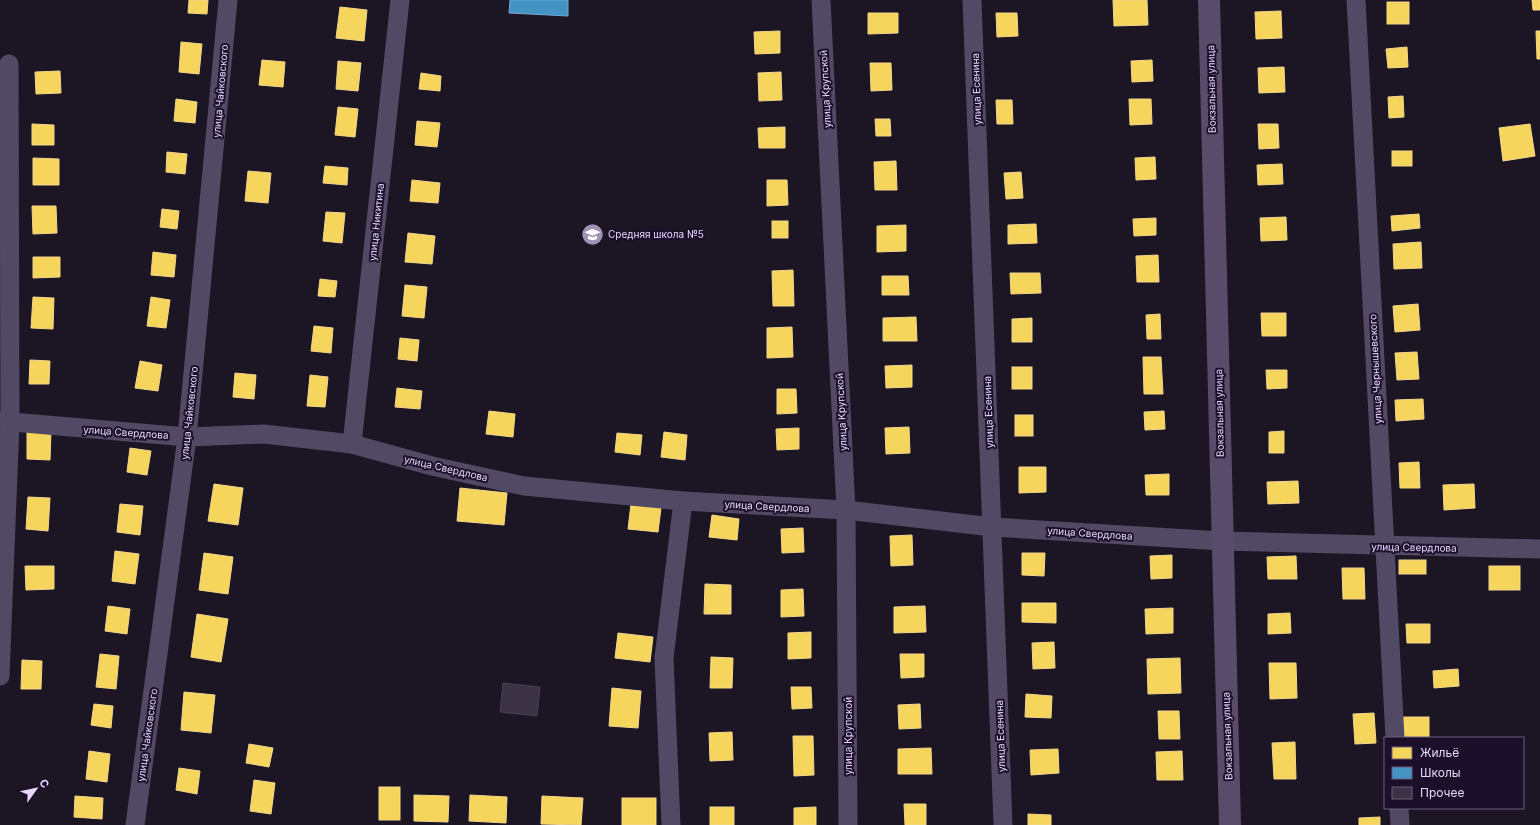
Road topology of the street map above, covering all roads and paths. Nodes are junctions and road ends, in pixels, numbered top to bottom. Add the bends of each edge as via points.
1 (228, 0) edge
2 (400, 0) edge
3 (821, 0) edge
4 (972, 0) edge
5 (1208, 0) edge
6 (1356, 0) edge
7 (9, 64) dead end
8 (5, 422) edge
9 (187, 437) junction
10 (352, 444) junction
11 (683, 501) junction
12 (846, 510) junction
13 (993, 527) junction
14 (1222, 541) junction
15 (1384, 546) junction
16 (1540, 549) edge
17 (0, 676) edge
18 (1395, 737) edge
19 (1399, 809) edge
20 (135, 825) edge
21 (671, 825) edge
22 (848, 825) edge
23 (1003, 825) edge
24 (1230, 825) edge
25 (1400, 825) edge

1 - 9 street, улица Чайковского
2 - 10 street, улица Никитина
3 - 12 street, улица Крупской
4 - 13 street, улица Есенина
5 - 14 main road, Вокзальная улица
6 - 15 street, улица Чернышевского
7 - 8 street
8 - 9 street, улица Свердлова
8 - 17 street
9 - 10 street, улица Свердлова via 264,434
9 - 20 street, улица Чайковского
10 - 11 street, улица Свердлова via 432,466 524,486
11 - 12 street, улица Свердлова
11 - 21 street via 664,658
12 - 13 street, улица Свердлова
12 - 22 street, улица Крупской
13 - 14 street, улица Свердлова
13 - 23 street, улица Есенина
14 - 15 street, улица Свердлова
14 - 24 main road, Вокзальная улица
15 - 16 street, улица Свердлова
15 - 18 street, улица Чернышевского
19 - 25 street

